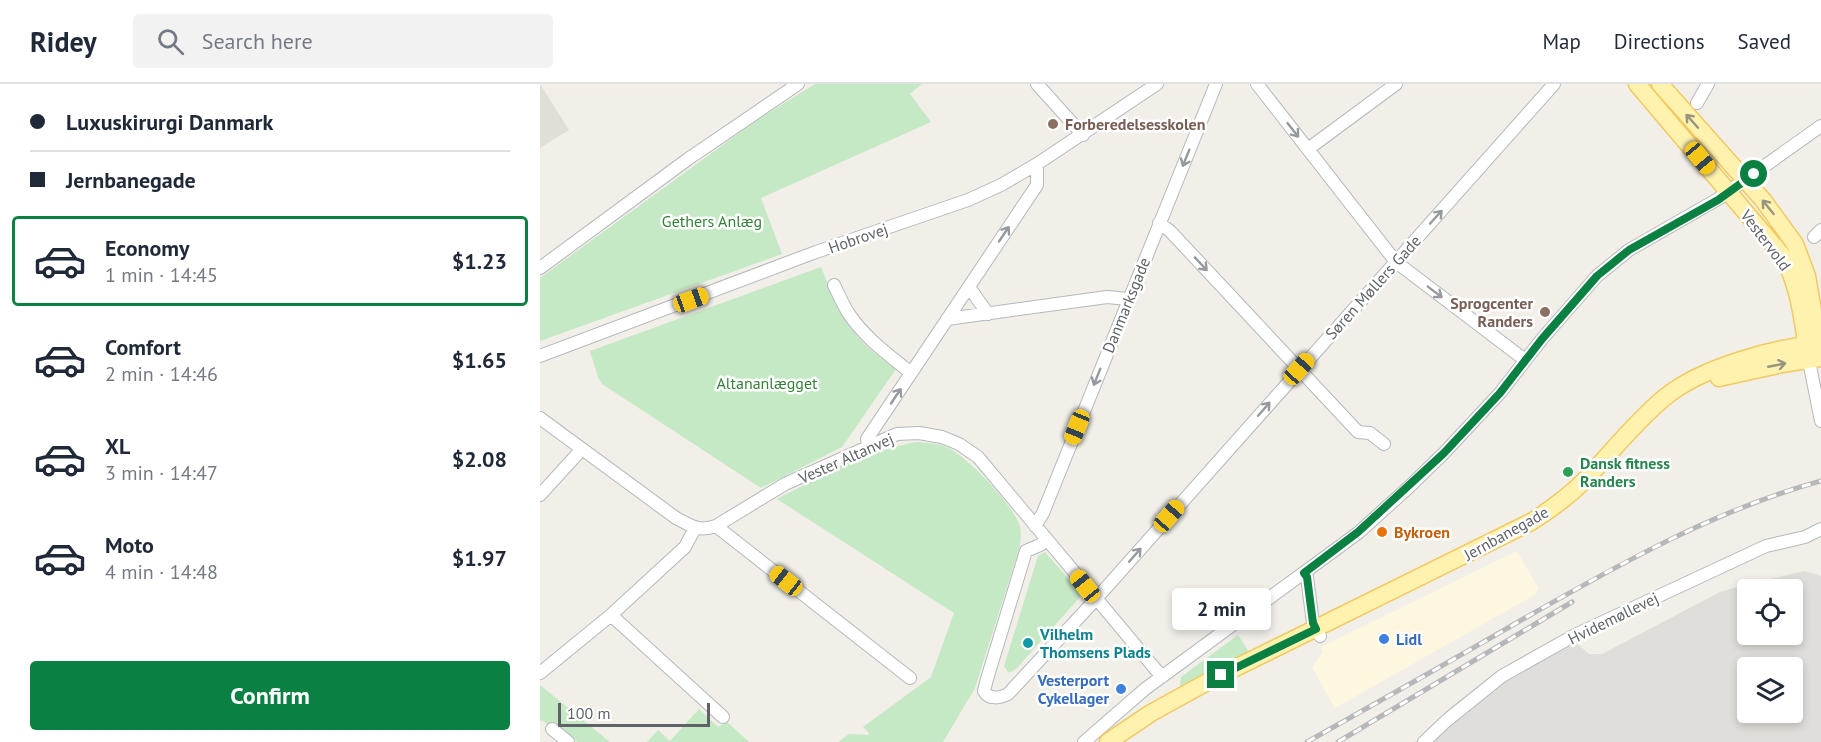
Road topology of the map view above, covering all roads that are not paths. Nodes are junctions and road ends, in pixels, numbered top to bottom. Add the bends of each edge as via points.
1 (798, 84) edge
2 (1037, 84) edge
3 (1157, 84) edge
4 (1216, 84) edge
5 (1257, 84) edge
6 (1396, 84) edge
7 (1554, 84) edge
8 (1637, 84) edge
9 (1660, 84) edge
10 (1708, 84) edge
11 (1697, 104) dead end
12 (1821, 126) edge
13 (1083, 135) junction
14 (1308, 149) junction
15 (1037, 164) junction
16 (1745, 180) junction
17 (1729, 192) junction
18 (1159, 223) junction
19 (1396, 262) junction
20 (540, 268) edge
21 (834, 285) dead end
22 (969, 287) junction
23 (1128, 299) junction
24 (988, 314) junction
25 (947, 319) junction
26 (1817, 352) edge
27 (540, 356) edge
28 (1525, 360) junction
29 (1299, 369) junction
30 (911, 373) junction
31 (540, 418) edge
32 (1821, 421) edge
33 (1384, 444) dead end
34 (868, 446) junction
35 (582, 449) junction
36 (540, 495) edge
37 (716, 526) junction
38 (1035, 526) junction
39 (695, 528) junction
40 (1821, 529) edge
41 (1047, 540) junction
42 (1304, 573) junction
43 (1096, 599) junction
44 (611, 615) junction
45 (1318, 633) junction
46 (540, 673) edge
47 (1162, 677) junction
48 (910, 678) dead end
49 (1174, 704) junction
50 (723, 717) dead end
51 (552, 729) dead end
52 (568, 742) edge
53 (1084, 742) edge
54 (1108, 742) edge
55 (1122, 742) edge
56 (1424, 742) edge

1 - 20 street
2 - 13 street
3 - 13 street, Hobrovej
4 -> 18 street, Danmarksgade
5 -> 14 street
6 - 14 street
19 -> 7 street, Søren Møllers Gade
8 - 17 main road, Vestervold
16 -> 9 main road, Vestervold
10 - 11 street
12 - 16 street
13 - 15 street, Hobrovej
14 - 19 street
22 -> 15 street via 1037,185
15 - 27 street, Hobrovej via 968,200 816,252
16 - 17 street
26 -> 16 main road, Vestervold via 1804,267 1795,244
17 - 26 main road, Vestervold via 1789,266
17 - 28 street via 1629,250 1597,276
18 - 23 street, Danmarksgade
18 -> 29 street
19 -> 28 street
19 - 29 street, Søren Møllers Gade
21 - 30 street via 860,329
22 - 24 street
22 - 25 street
23 - 24 street via 1107,297
23 -> 38 street, Danmarksgade
24 - 25 street
25 - 30 street
26 - 32 street
26 - 45 main road, Jernbanegade via 1789,347 1707,372 1678,387 1654,406 1583,482 1548,511
28 - 42 street via 1444,453 1358,532
29 - 33 street via 1358,432 1370,433
43 -> 29 street, Søren Møllers Gade
34 -> 30 street via 867,439
31 - 35 street
34 - 37 street, Vester Altanvej via 785,484
34 - 38 street, Vester Altanvej via 897,435 919,433 959,444 978,457
35 - 36 street
35 - 39 street
37 - 39 street, Vester Altanvej
37 - 48 street
38 - 41 street, Vester Altanvej
39 - 44 street via 685,547
40 - 56 street, Hvidemøllevej via 1766,546 1575,635 1503,676
41 - 43 street, Vester Altanvej
41 - 43 street via 1026,551 987,679 986,694 998,698 1008,694
42 - 45 street
42 - 47 street
43 - 47 street, Vester Altanvej
44 - 46 street
44 - 50 street
45 - 49 main road, Jernbanegade
47 - 53 street
49 - 54 main road
49 - 55 main road
51 - 52 street

